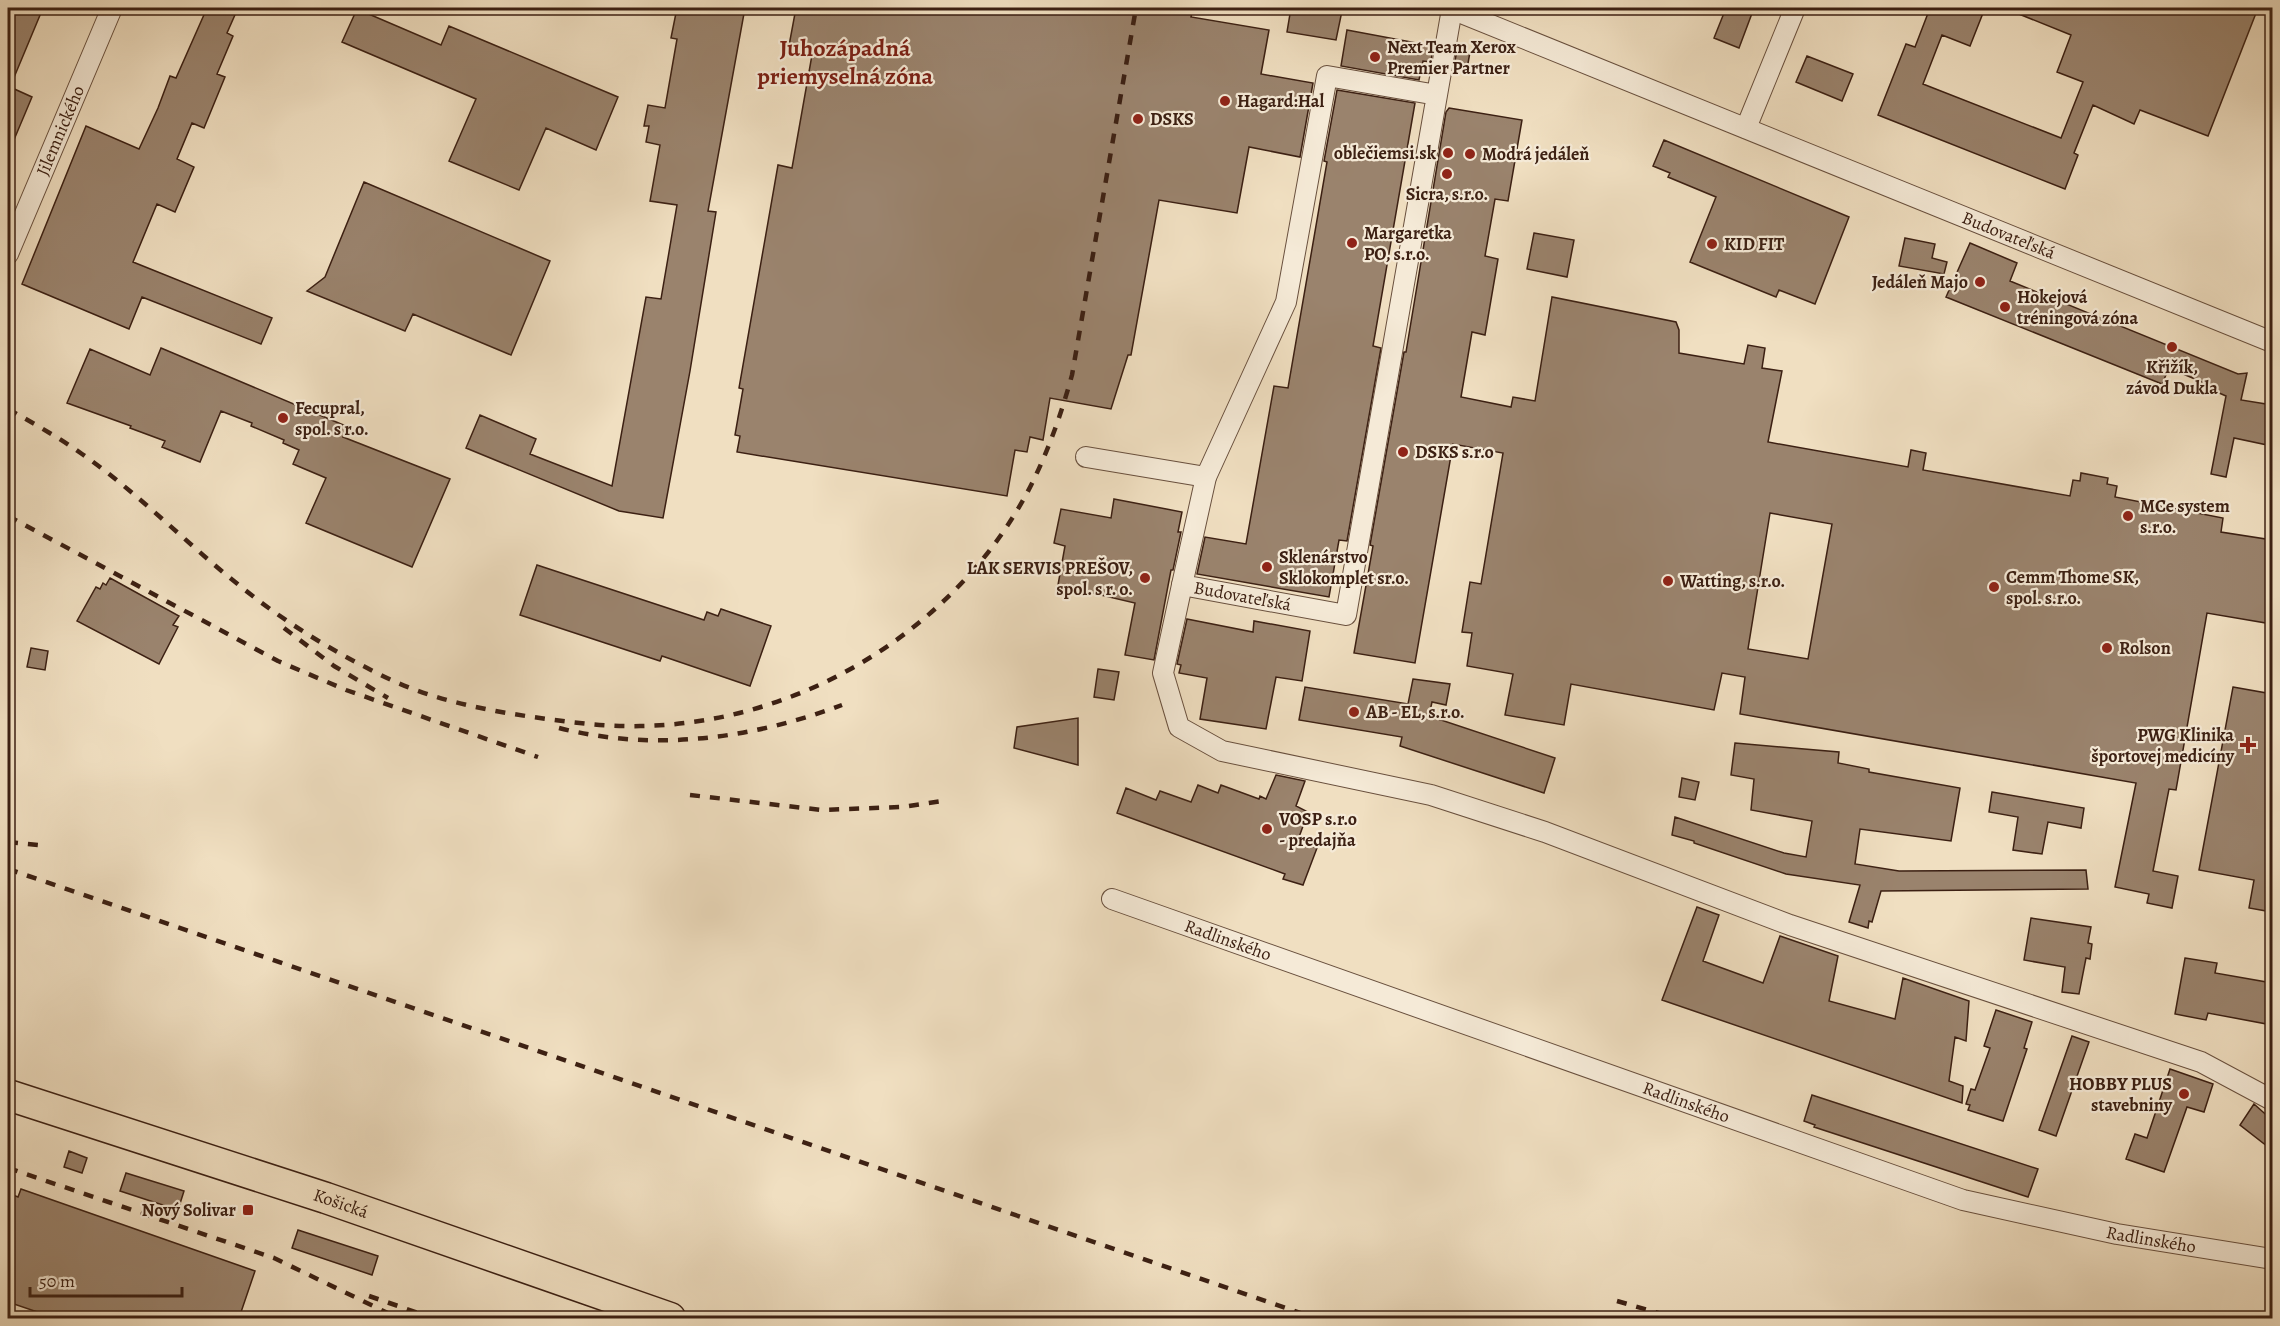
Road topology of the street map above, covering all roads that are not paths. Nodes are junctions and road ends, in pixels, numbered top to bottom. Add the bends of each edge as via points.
1 (112, 8) edge
2 (1451, 8) edge
3 (1795, 8) edge
4 (1437, 95) junction
5 (1746, 128) junction
6 (8, 254) edge
7 (2272, 342) edge
8 (1086, 457) dead end
9 (1206, 477) junction
10 (1182, 585) junction
11 (1112, 899) dead end
12 (8, 1095) edge
13 (2272, 1100) edge
14 (2272, 1259) edge
15 (670, 1318) edge

1 - 6 street, Jilemnického
2 - 4 street, Budovateľská
2 - 5 street, Budovateľská
3 - 5 street
4 - 9 street, Budovateľská via 1327,76 1286,302
4 - 10 street, Budovateľská via 1346,615
5 - 7 street, Budovateľská
8 - 9 street
9 - 10 street, Budovateľská
10 - 13 street via 1163,673 1179,727 1222,751 1431,795 1545,832 1790,925 2201,1062
11 - 14 street, Radlinského via 1963,1200 2117,1234
12 - 15 main road, Košická via 326,1198

